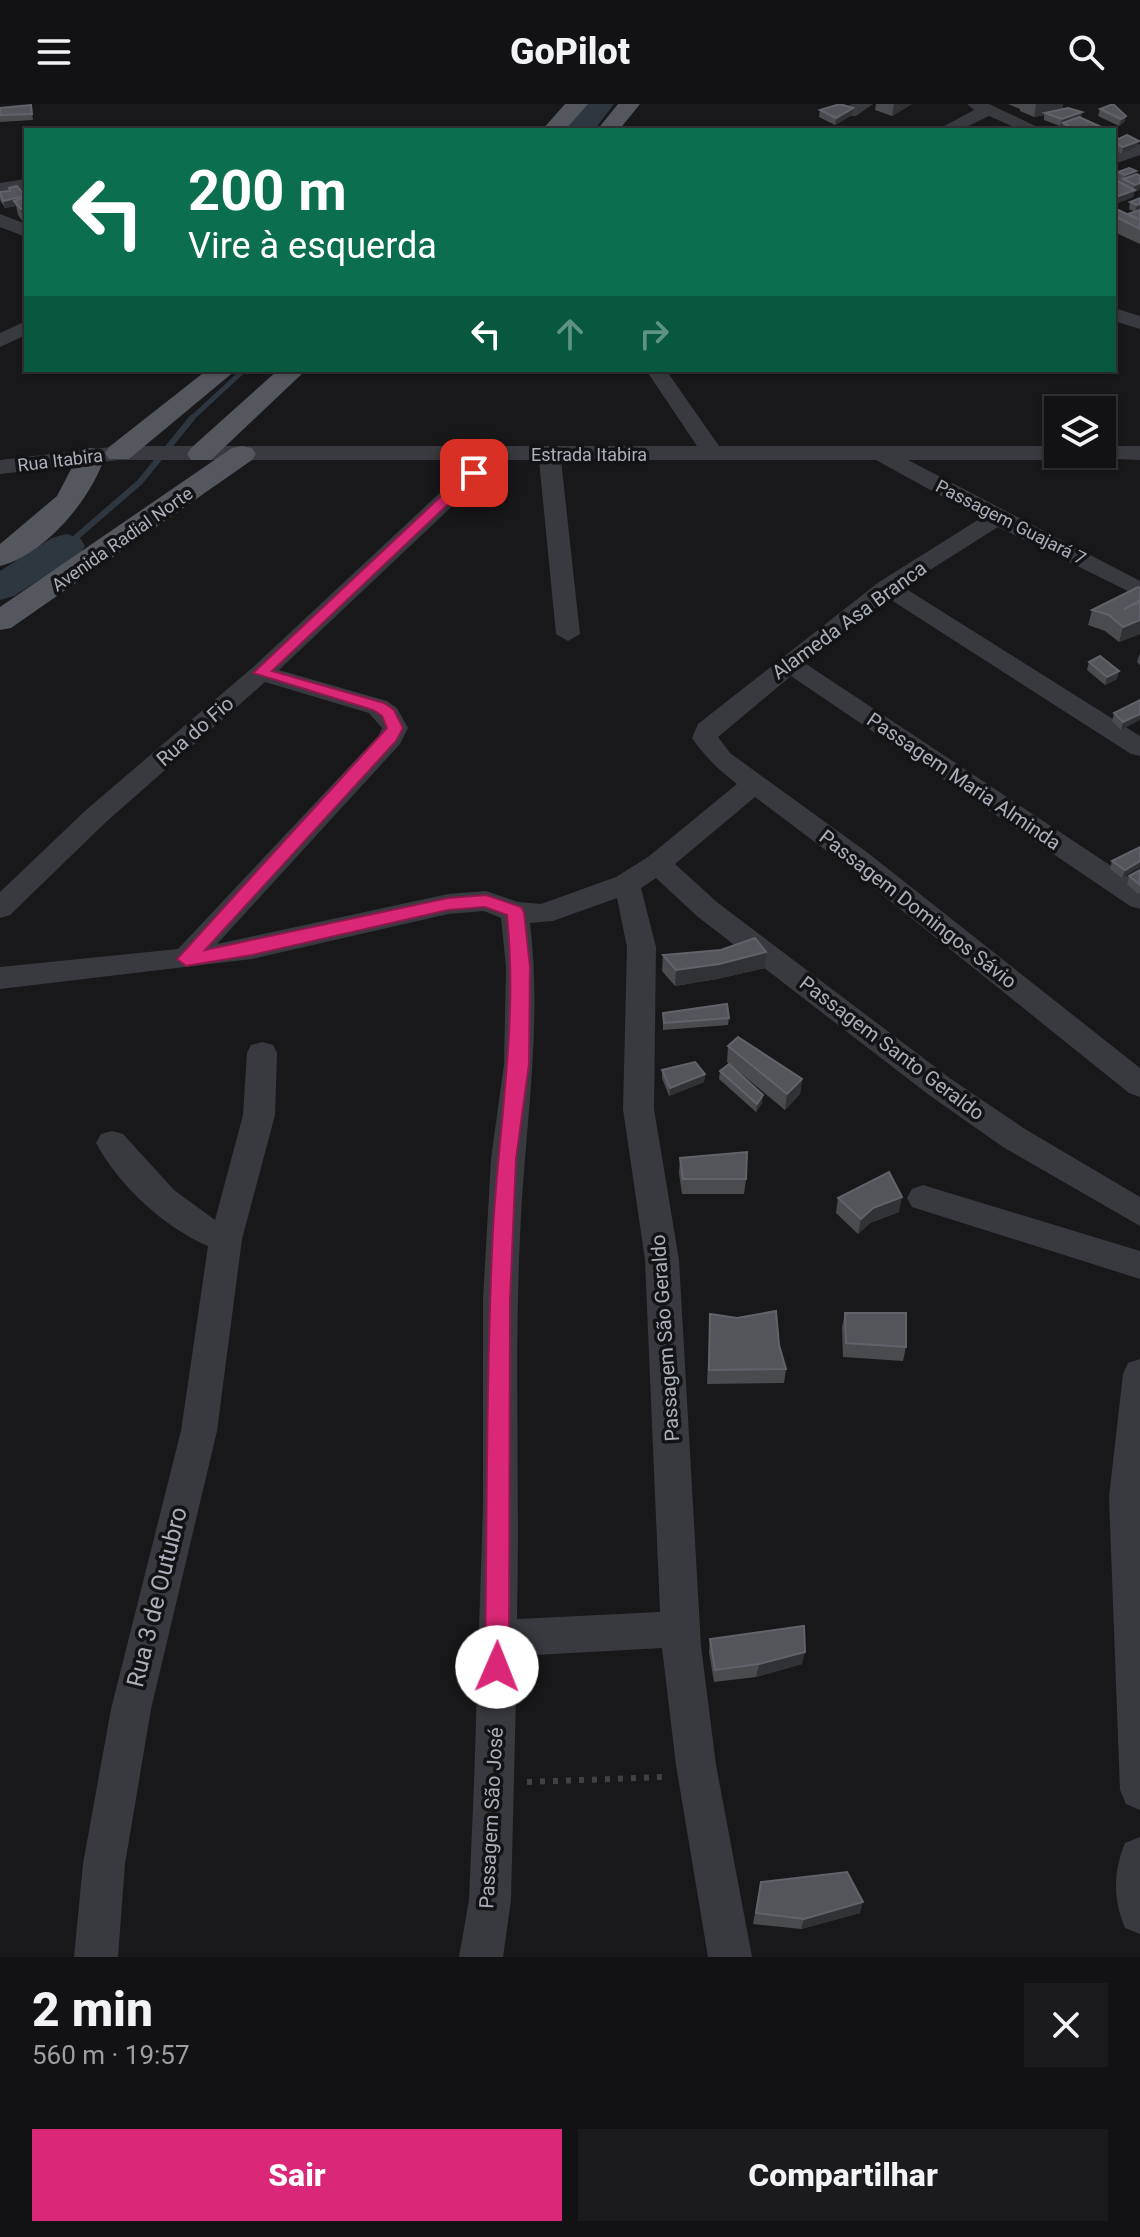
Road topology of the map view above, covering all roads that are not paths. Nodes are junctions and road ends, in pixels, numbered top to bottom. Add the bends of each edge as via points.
1 (577, 104) edge
2 (629, 104) edge
3 (981, 107) edge
4 (555, 128) edge
5 (610, 128) edge
6 (949, 128) edge
7 (1030, 128) edge
8 (1140, 149) edge
9 (1116, 158) edge
10 (24, 184) edge
11 (0, 188) edge
12 (0, 220) edge
13 (24, 230) edge
14 (1116, 315) edge
15 (1140, 323) edge
16 (24, 328) edge
17 (0, 341) edge
18 (220, 372) edge
19 (291, 372) edge
20 (657, 372) edge
21 (1044, 453) edge
22 (1116, 453) edge
23 (1140, 453) edge
24 (105, 454) junction
25 (201, 454) junction
26 (242, 454) junction
27 (494, 454) junction
28 (549, 454) junction
29 (713, 454) junction
30 (882, 454) junction
31 (0, 467) edge
32 (997, 518) junction
33 (0, 557) edge
34 (887, 587) junction
35 (1140, 590) edge
36 (0, 621) edge
37 (568, 634) dead end
38 (788, 663) junction
39 (261, 673) junction
40 (707, 730) joint
41 (1140, 748) edge
42 (755, 783) junction
43 (658, 864) junction
44 (626, 884) junction
45 (1140, 899) edge
46 (0, 908) edge
47 (515, 912) junction
48 (186, 959) junction
49 (0, 978) edge
50 (262, 1053) dead end
51 (1140, 1085) edge
52 (112, 1143) dead end
53 (923, 1198) dead end
54 (1140, 1213) edge
55 (226, 1239) junction
56 (1140, 1265) edge
57 (1140, 1374) edge
58 (681, 1629) junction
59 (498, 1638) junction
60 (1140, 1790) edge
61 (1140, 1858) edge
62 (1140, 1913) edge
63 (96, 1957) edge
64 (481, 1957) edge
65 (730, 1957) edge

1 - 4 main road
2 - 5 main road
3 - 6 street
3 - 7 street
8 - 9 street
10 - 11 street
12 - 13 street
14 - 15 street
16 - 17 street
18 - 24 main road
19 - 25 main road
20 - 29 street
21 - 30 street, Estrada Itabira
22 - 23 street
24 - 25 street, Estrada Itabira
24 - 31 street, Rua Itabira
24 - 33 main road via 71,500
25 - 26 street, Estrada Itabira
26 - 27 street, Estrada Itabira
26 - 36 main road, Avenida Radial Norte
27 - 28 street, Estrada Itabira
27 - 39 street, Rua do Fio
28 - 29 street, Estrada Itabira
28 - 37 street
29 - 30 street, Estrada Itabira
30 - 32 street, Passagem Guajará 7
32 - 34 street, Alameda Asa Branca
32 - 35 street, Passagem Guajará 7
34 - 38 street, Alameda Asa Branca
34 - 41 street
38 - 40 street, Alameda Asa Branca
38 - 45 street, Passagem Maria Alminda
39 - 46 street, Rua do Fio via 96,816
39 - 48 street via 378,707 395,728
40 - 42 street, Passagem Domingos Sávio via 705,738 713,751
42 - 43 street
42 - 51 street, Passagem Domingos Sávio
43 - 44 street
43 - 54 street, Passagem Santo Geraldo via 708,910 940,1087
44 - 47 street via 543,914
44 - 58 street, Passagem São Geraldo via 642,931 645,976 637,1069 641,1142 662,1258
47 - 48 street via 486,901 448,904
47 - 59 street, Passagem São José via 521,967 519,1064 507,1159 500,1300
48 - 49 street
50 - 55 street, Rua 3 de Outubro via 259,1115
52 - 55 street via 172,1210 200,1230
53 - 56 street
55 - 63 street, Rua 3 de Outubro via 199,1431 128,1724 104,1864
57 - 60 street via 1127,1497
58 - 59 street
58 - 65 street, Passagem São Geraldo via 697,1776
59 - 64 street, Passagem São José via 490,1900
61 - 62 street

